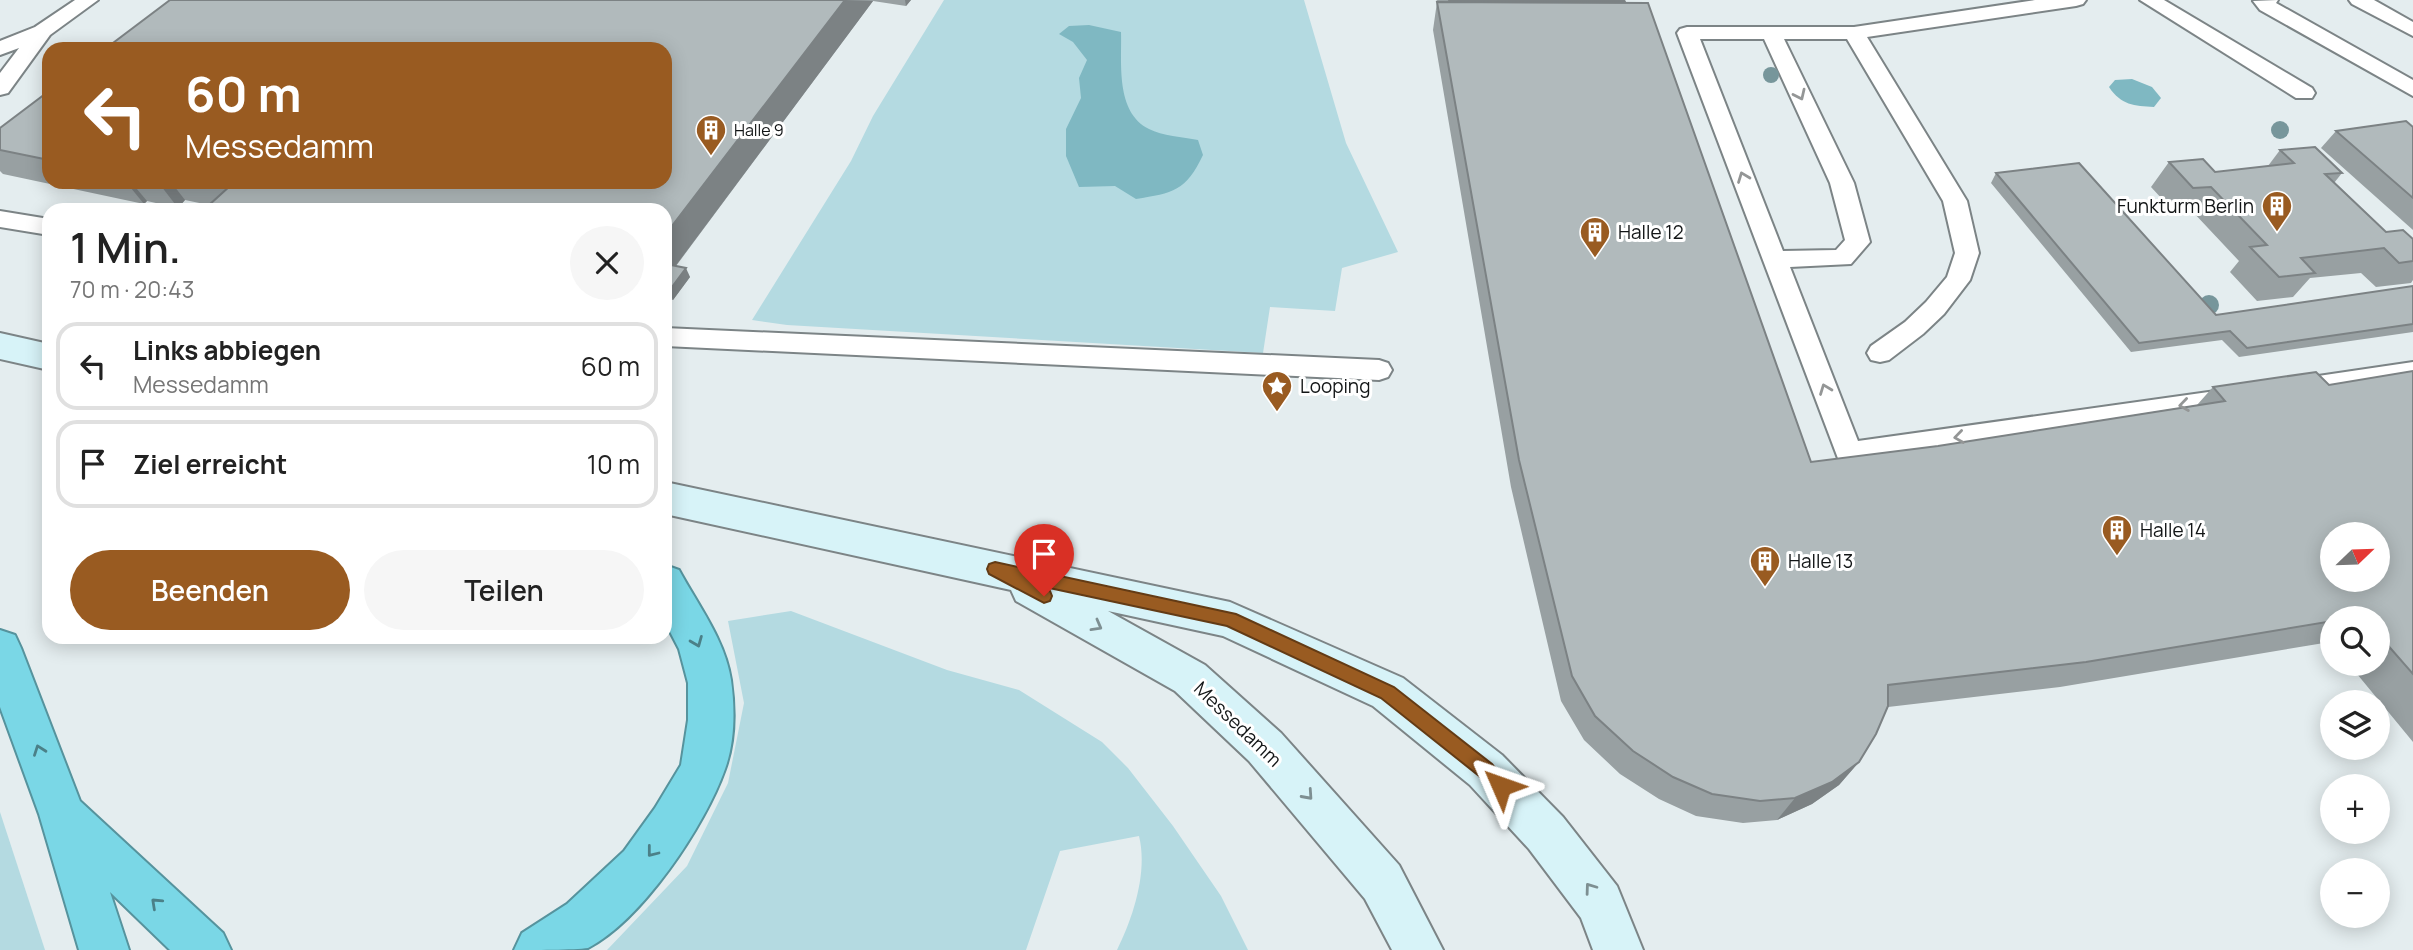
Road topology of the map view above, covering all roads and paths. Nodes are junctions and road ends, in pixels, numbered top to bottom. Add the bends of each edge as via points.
1 (88, 0) edge
2 (2076, 0) edge
3 (2150, 0) edge
4 (2268, 0) edge
5 (2359, 0) edge
6 (2413, 30) edge
7 (43, 31) junction
8 (1771, 33) junction
9 (1854, 33) junction
10 (0, 49) edge
11 (0, 88) edge
12 (2413, 88) edge
13 (2304, 93) dead end
14 (0, 219) edge
15 (42, 226) edge
16 (1775, 259) junction
17 (672, 337) edge
18 (0, 346) edge
19 (1880, 353) dead end
20 (42, 356) edge
21 (1379, 370) dead end
22 (2413, 372) edge
23 (672, 500) edge
24 (995, 569) junction
25 (672, 594) edge
26 (0, 648) edge
27 (62, 814) junction
28 (104, 950) edge
29 (206, 950) edge
30 (539, 950) edge
31 (1418, 950) edge
32 (1618, 950) edge

1 - 7 lane
2 - 9 lane
3 - 13 lane
4 - 12 lane via 2263,1 2267,6
5 - 6 lane
7 - 10 lane
7 - 11 lane
8 - 9 lane
8 -> 16 lane via 1842,183 1858,242 1842,258
16 -> 8 lane via 1688,33
9 - 19 lane via 1955,201 1967,253 1958,279 1936,309
14 - 15 lane
22 -> 16 lane via 1849,453
17 - 21 lane
18 - 20 main road
23 - 24 main road, Messedamm
24 -> 31 main road, Messedamm via 1190,678 1265,747 1331,820 1382,882
32 -> 24 main road, Messedamm via 1600,903 1546,833 1486,770 1388,692 1230,620
25 -> 30 highway via 695,635 708,673 710,716 703,767 671,828 621,892 566,936
27 -> 26 highway
27 - 28 highway
29 -> 27 highway

